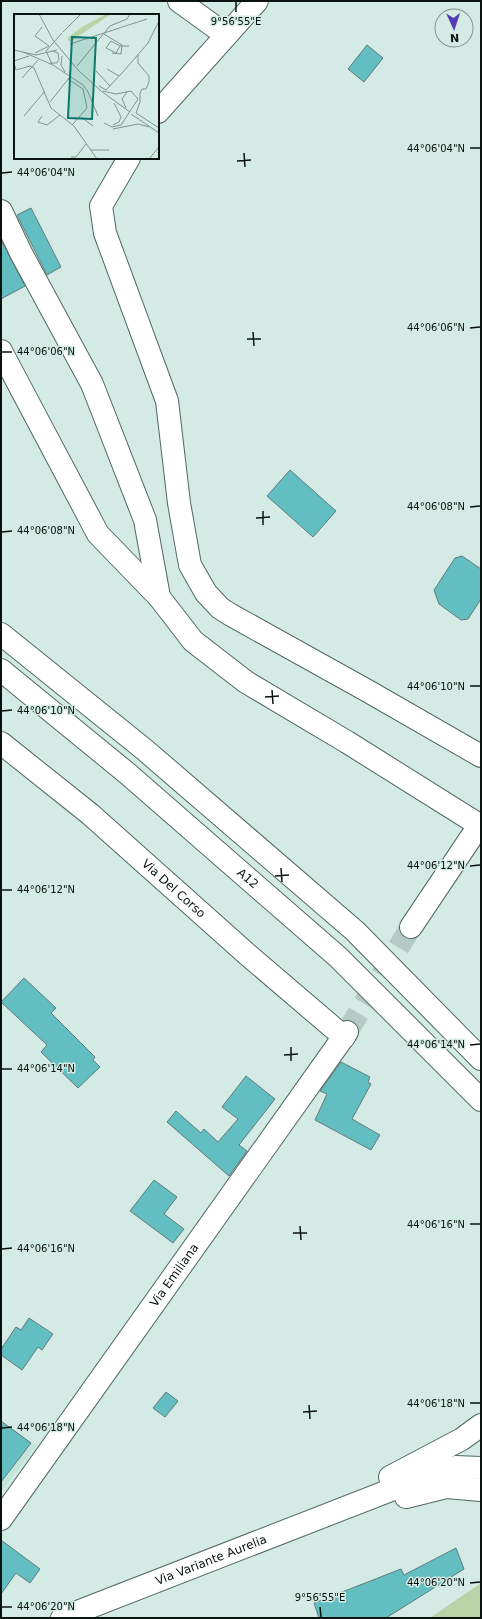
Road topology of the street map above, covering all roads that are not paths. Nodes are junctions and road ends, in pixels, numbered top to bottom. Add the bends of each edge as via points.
1 (179, 1) edge
2 (256, 1) edge
3 (226, 35) junction
4 (159, 111) edge
5 (128, 159) edge
6 (1, 211) edge
7 (1, 351) edge
8 (160, 597) junction
9 (1, 634) edge
10 (1, 670) edge
11 (1, 742) edge
12 (481, 756) edge
13 (476, 831) edge
14 (411, 927) tunnel mouth
15 (346, 1035) joint
16 (481, 1059) edge
17 (481, 1100) edge
18 (481, 1425) edge
19 (481, 1468) edge
20 (481, 1490) edge
21 (360, 1502) junction
22 (1, 1519) edge
23 (62, 1618) edge

1 - 3 main road
2 - 3 main road
3 - 4 main road
5 - 12 main road via 101,206 105,233 167,401 179,503 190,565 198,581 213,601 231,615
6 - 8 main road via 92,384 145,520
7 - 8 main road via 98,534
8 - 13 main road via 193,641 246,682 347,742
9 - 16 main road via 145,750 355,931
10 - 17 main road, A12 / A12 via 128,774 338,956
11 - 15 main road, Via Del Corso via 90,814 248,955
13 - 14 main road
15 - 22 main road, Via Emiliana
18 - 21 main road via 462,1439 366,1489
19 - 21 main road, Via Variante Aurelia via 455,1467
20 - 21 main road via 446,1486 384,1504
21 - 23 main road, Via Variante Aurelia

